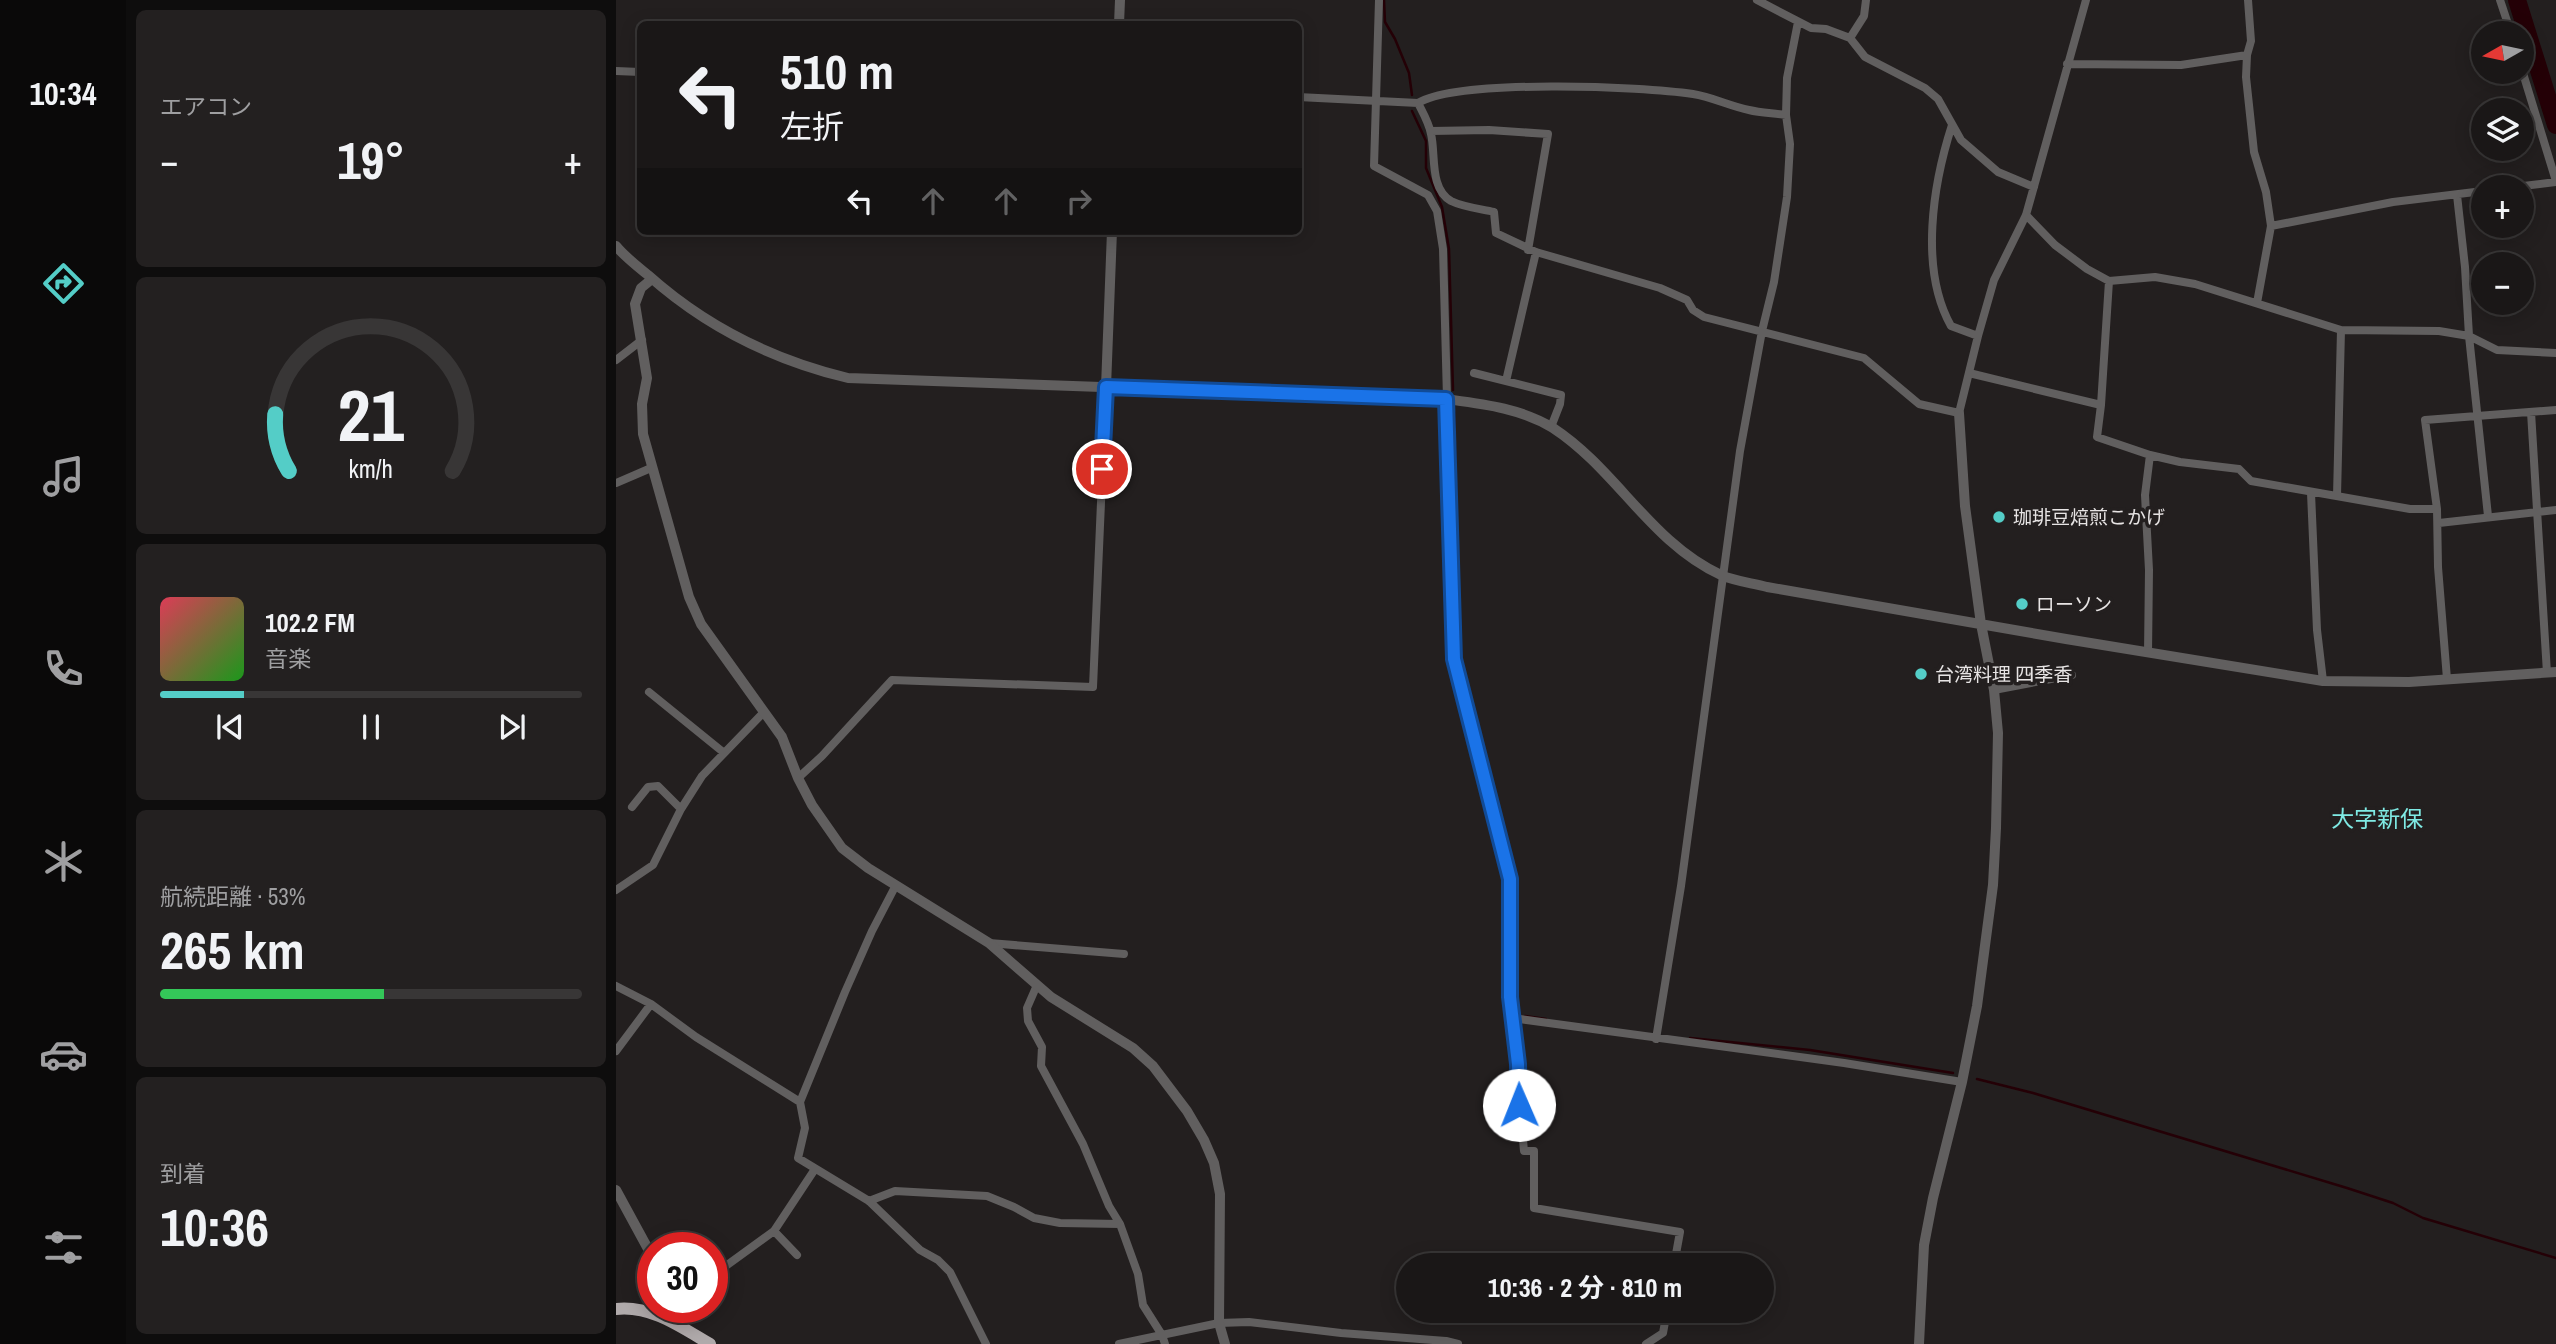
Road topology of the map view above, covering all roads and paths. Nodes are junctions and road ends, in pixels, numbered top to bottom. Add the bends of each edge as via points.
1 (1120, 0) edge
2 (1379, 0) edge
3 (1757, 0) edge
4 (1866, 0) edge
5 (2086, 0) edge
6 (2248, 0) edge
7 (2500, 0) edge
8 (1119, 21) edge
9 (2507, 21) edge
10 (1798, 22) junction
11 (1850, 38) junction
12 (2247, 55) junction
13 (2067, 64) junction
14 (616, 71) edge
15 (637, 72) edge
16 (2527, 84) edge
17 (1302, 97) edge
18 (1376, 101) junction
19 (1418, 103) junction
20 (1786, 115) junction
21 (1952, 125) junction
22 (1431, 131) junction
23 (2556, 182) edge
24 (2534, 185) edge
25 (2034, 187) junction
26 (2471, 193) edge
27 (2457, 195) junction
28 (2026, 215) junction
29 (2272, 226) junction
30 (1112, 235) edge
31 (618, 251) edge
32 (1532, 251) junction
33 (652, 279) junction
34 (2109, 281) junction
35 (2258, 303) junction
36 (2341, 330) junction
37 (1762, 331) junction
38 (1978, 336) junction
39 (2469, 336) junction
40 (642, 340) junction
41 (2556, 353) edge
42 (616, 360) edge
43 (1474, 373) dead end
44 (1969, 373) junction
45 (1506, 381) junction
46 (1106, 387) junction
47 (1446, 399) junction
48 (2101, 405) junction
49 (2556, 410) edge
50 (2531, 412) junction
51 (1959, 413) junction
52 (2476, 416) junction
53 (1551, 427) junction
54 (2150, 455) junction
55 (651, 467) junction
56 (616, 483) edge
57 (2311, 492) junction
58 (2337, 496) junction
59 (2437, 509) junction
60 (2556, 510) edge
61 (2538, 512) junction
62 (2488, 516) junction
63 (2439, 523) junction
64 (1722, 576) junction
65 (1981, 624) junction
66 (2148, 653) junction
67 (2552, 672) edge
68 (2072, 675) dead end
69 (2447, 679) junction
70 (2323, 681) junction
71 (1994, 690) junction
72 (649, 692) dead end
73 (763, 713) junction
74 (723, 752) junction
75 (798, 778) junction
76 (632, 807) dead end
77 (681, 809) junction
78 (896, 886) junction
79 (616, 890) edge
80 (989, 943) junction
81 (1124, 954) dead end
82 (1037, 985) junction
83 (616, 986) edge
84 (651, 1004) junction
85 (1512, 1018) junction
86 (1656, 1039) junction
87 (616, 1051) edge
88 (1962, 1082) junction
89 (800, 1102) junction
90 (815, 1169) junction
91 (616, 1190) edge
92 (869, 1200) junction
93 (1120, 1224) junction
94 (774, 1231) junction
95 (639, 1232) edge
96 (1676, 1253) edge
97 (797, 1255) dead end
98 (728, 1264) edge
99 (616, 1309) edge
100 (637, 1311) edge
101 (685, 1323) edge
102 (1219, 1323) junction
103 (1665, 1323) edge
104 (1163, 1335) junction
105 (710, 1344) edge
106 (986, 1344) edge
107 (1119, 1344) edge
108 (1165, 1344) edge
109 (1225, 1344) edge
110 (1458, 1344) edge
111 (1646, 1344) edge
112 (1919, 1344) edge

1 - 8 street
2 - 18 street
3 - 10 street
4 - 11 street via 1864,16
5 - 13 street
6 - 12 street via 2251,41
7 - 9 street
10 - 11 street
10 - 20 street via 1787,78
11 - 21 street via 1865,57 1938,99
12 - 13 street via 2181,65
12 - 29 street via 2253,141
13 - 25 street
14 - 15 street
16 - 23 street
17 - 18 street
18 - 19 street
18 - 47 street via 1374,166 1428,195 1437,211 1443,249
19 - 20 street via 1430,96 1507,87 1580,88 1695,94
19 - 22 street
20 - 37 street via 1790,144 1787,197
21 - 25 street via 1961,140 1998,172
21 - 38 street via 1940,162 1933,269 1951,326
22 - 32 street via 1433,171 1450,200 1494,212 1496,233
22 - 32 street via 1548,134
23 - 24 street
25 - 28 street
26 - 27 street
27 - 29 street via 2393,202
27 - 39 street
28 - 34 street via 2056,245
28 - 38 street via 1994,279
29 - 35 street
30 - 46 street
31 - 33 street
32 - 37 street via 1660,288 1687,300 1704,317
32 - 45 street
33 - 40 street via 641,288 635,304
33 - 46 street via 715,325 759,348 807,368 848,378
34 - 35 street via 2155,277
34 - 48 street
35 - 36 street
36 - 39 street via 2439,331
36 - 58 street
37 - 51 street via 1864,358 1919,404
37 - 64 street
38 - 44 street
39 - 41 street via 2497,350
39 - 52 street
40 - 42 street
40 - 55 street via 647,378 643,434
43 - 45 street
44 - 48 street
44 - 51 street
45 - 53 street via 1561,395
46 - 47 street
46 - 75 street via 1093,687 892,680
47 - 53 street via 1513,410
47 - 85 street via 1454,659 1510,879
48 - 54 street via 2097,437
49 - 50 street
50 - 52 street
50 - 61 street
51 - 65 street via 1965,506
52 - 59 street via 2425,420
52 - 62 street
53 - 64 street via 1586,453 1644,517 1689,556
54 - 57 street via 2239,469 2251,481
54 - 66 street via 2145,495
55 - 56 street
55 - 73 street via 701,624
57 - 58 street
57 - 70 street
58 - 59 street
59 - 63 street
60 - 61 street
61 - 62 street
61 - 67 street
62 - 63 street
63 - 69 street
64 - 65 street
64 - 86 street
65 - 66 street
65 - 71 street
66 - 70 street
67 - 69 street
68 - 71 street
69 - 70 street
71 - 88 street via 1998,775 1993,885
72 - 74 street
73 - 74 street
73 - 75 street via 782,737
74 - 77 street
75 - 78 street via 842,848
76 - 77 street via 648,787 658,786
77 - 79 street via 653,865
78 - 80 street
78 - 89 street via 872,931
80 - 81 street
80 - 82 street
82 - 93 street via 1027,1008 1028,1021 1042,1047 1041,1066
82 - 102 street via 1153,1066 1204,1140 1220,1194
83 - 84 street
84 - 87 street
84 - 89 street
85 - 86 street
85 - 96 street via 1524,1151 1534,1151 1534,1208 1680,1232
86 - 88 street
88 - 112 street via 1924,1245
89 - 90 street via 805,1128 798,1158
90 - 92 street
90 - 94 street
91 - 95 street
92 - 93 street via 895,1191 987,1196 1034,1219
92 - 106 street via 950,1272
93 - 104 street via 1138,1274 1143,1305
94 - 97 street
94 - 98 street
99 - 100 highway
101 - 105 highway
102 - 104 street
102 - 109 street
102 - 110 street via 1249,1322
103 - 111 street via 1663,1333
104 - 107 street
104 - 108 street

